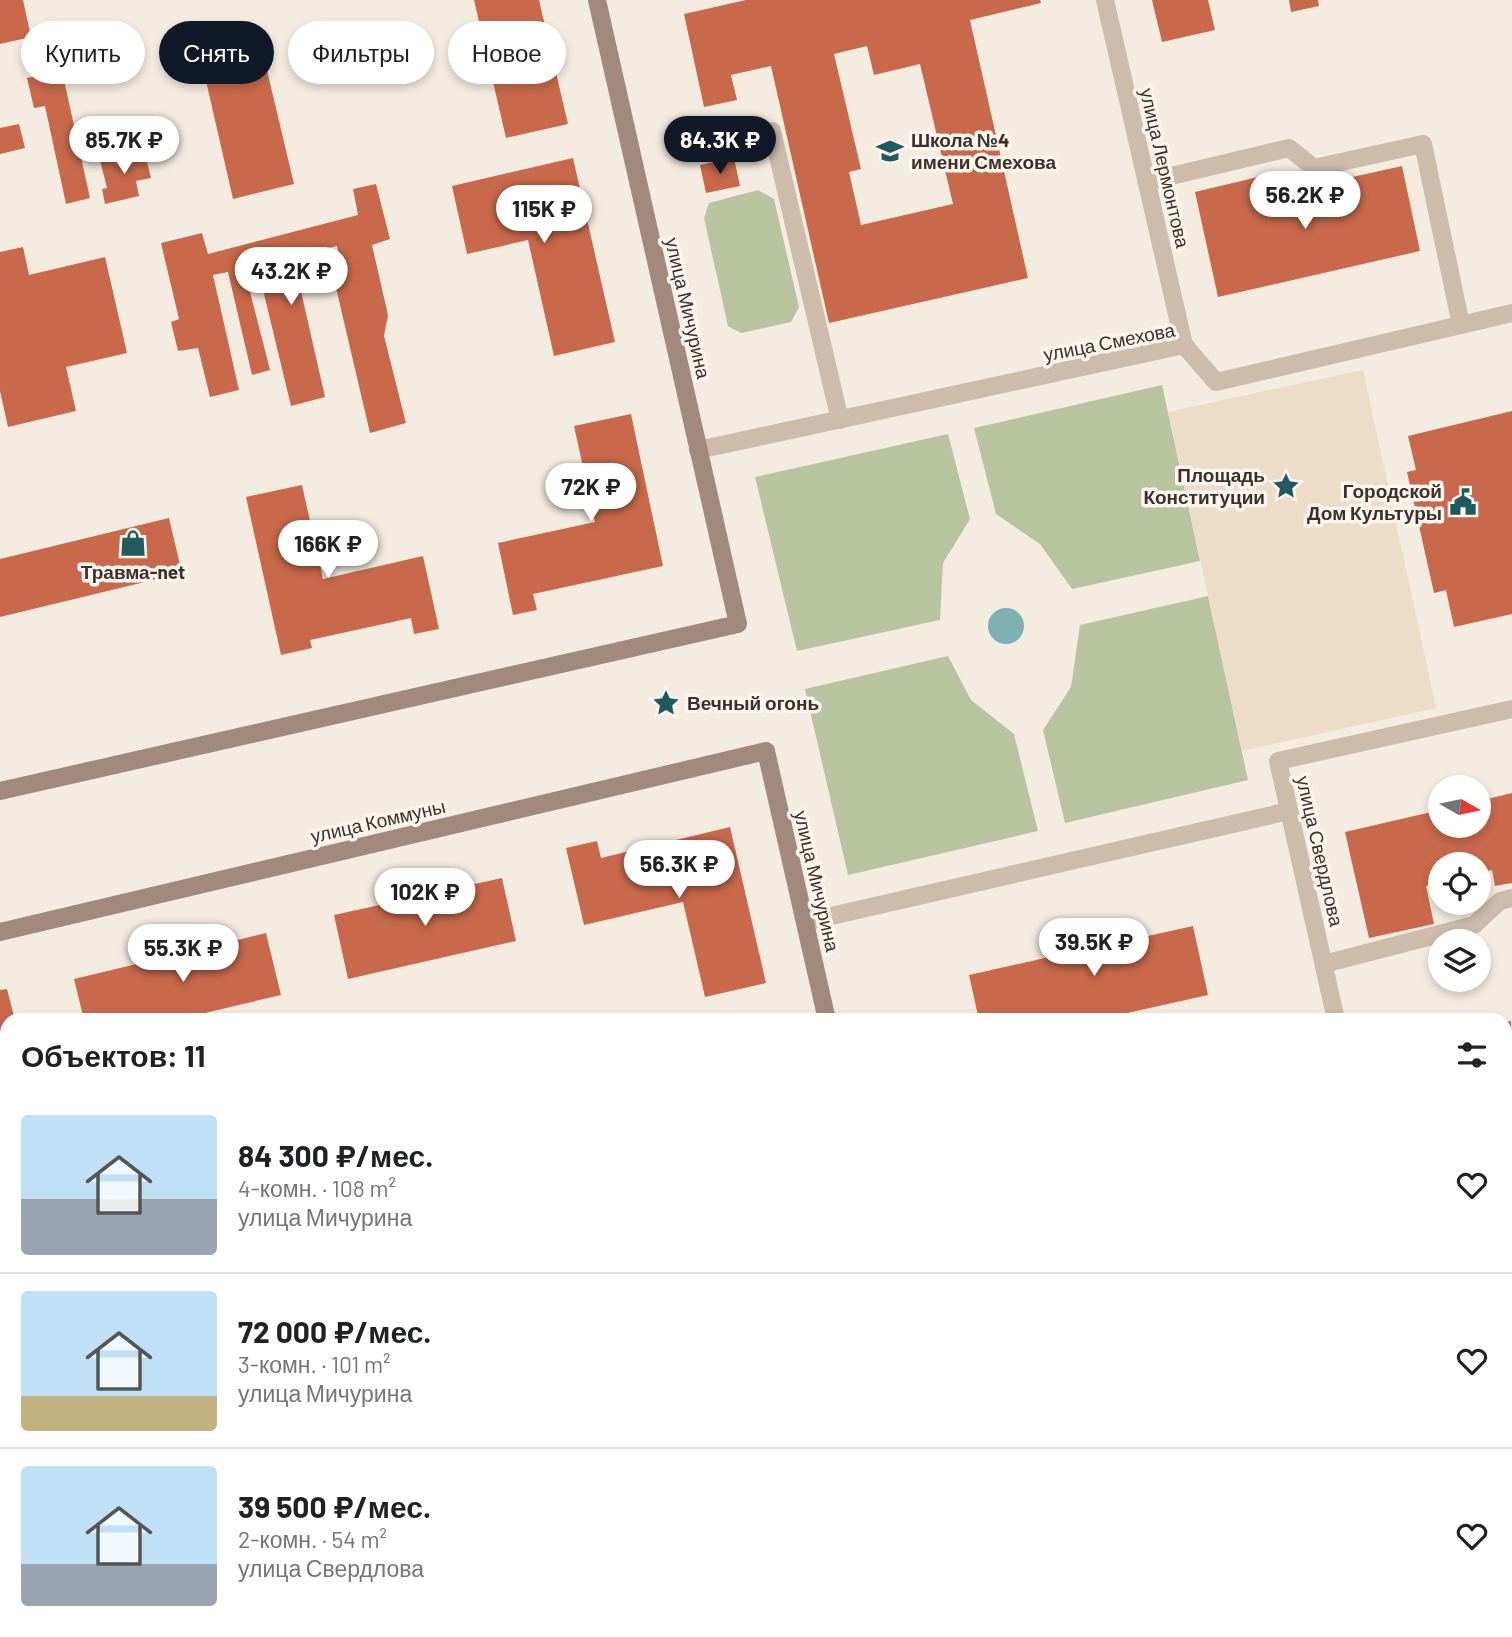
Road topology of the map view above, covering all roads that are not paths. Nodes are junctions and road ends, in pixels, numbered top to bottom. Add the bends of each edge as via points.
1 (597, 0) edge
2 (1105, 0) edge
3 (772, 131) dead end
4 (1146, 182) junction
5 (1512, 313) edge
6 (1461, 325) junction
7 (1184, 345) junction
8 (840, 420) junction
9 (698, 450) junction
10 (1512, 709) edge
11 (766, 751) joint
12 (0, 790) edge
13 (1289, 811) junction
14 (1512, 898) edge
15 (806, 922) junction
16 (0, 932) edge
17 (1324, 964) junction
18 (826, 1013) edge
19 (1334, 1013) edge

1 - 9 street, улица Мичурина
2 - 4 street, улица Лермонтова
3 - 8 street
4 - 6 street via 1289,148 1314,168 1423,144
4 - 7 street, улица Лермонтова
5 - 6 street, улица Смехова
6 - 7 street, улица Смехова via 1216,382
7 - 8 street, улица Смехова
8 - 9 street, улица Смехова
9 - 12 street, улица Мичурина via 738,624
10 - 13 street, улица Свердлова via 1278,761
11 - 15 street, улица Мичурина
11 - 16 street, улица Коммуны
13 - 15 street
13 - 17 street, улица Свердлова
14 - 17 street via 1500,901 1474,925
15 - 18 street, улица Мичурина
17 - 19 street, улица Свердлова

